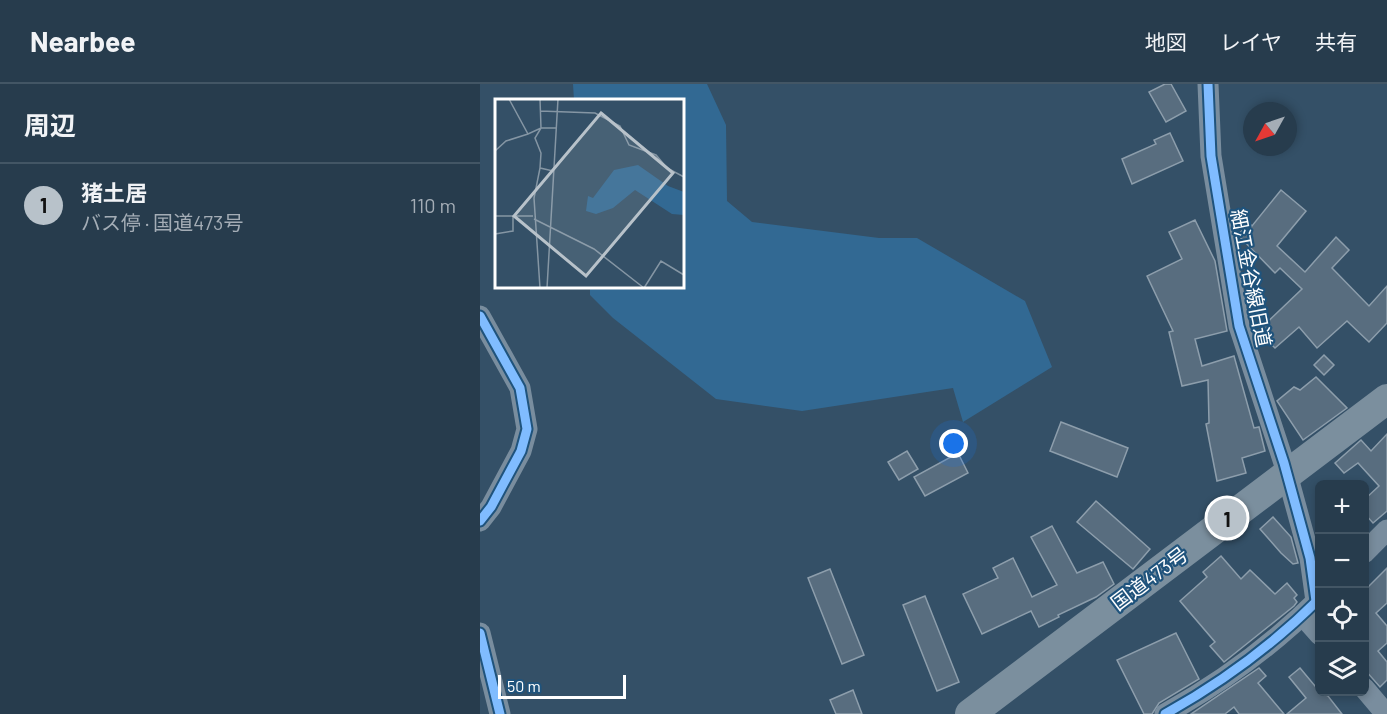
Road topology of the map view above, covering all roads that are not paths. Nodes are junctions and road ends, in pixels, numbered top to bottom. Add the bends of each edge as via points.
1 (1208, 84) edge
2 (480, 316) edge
3 (1387, 399) edge
4 (1286, 474) junction
5 (480, 521) edge
6 (1387, 530) edge
7 (1369, 549) edge
8 (1313, 606) edge
9 (480, 633) edge
10 (1369, 693) edge
11 (980, 711) edge
12 (500, 714) edge
13 (1165, 714) edge
14 (1386, 714) edge

1 - 4 street, 細江金谷線旧道 via 1211,156 1239,326
2 - 5 street via 520,388 526,429 521,451
3 - 4 highway, 国道473号
4 - 8 street, 細江金谷線旧道 via 1310,558
4 - 11 highway, 国道473号
6 - 7 street
8 - 13 street via 1206,692
9 - 12 street
10 - 14 street

